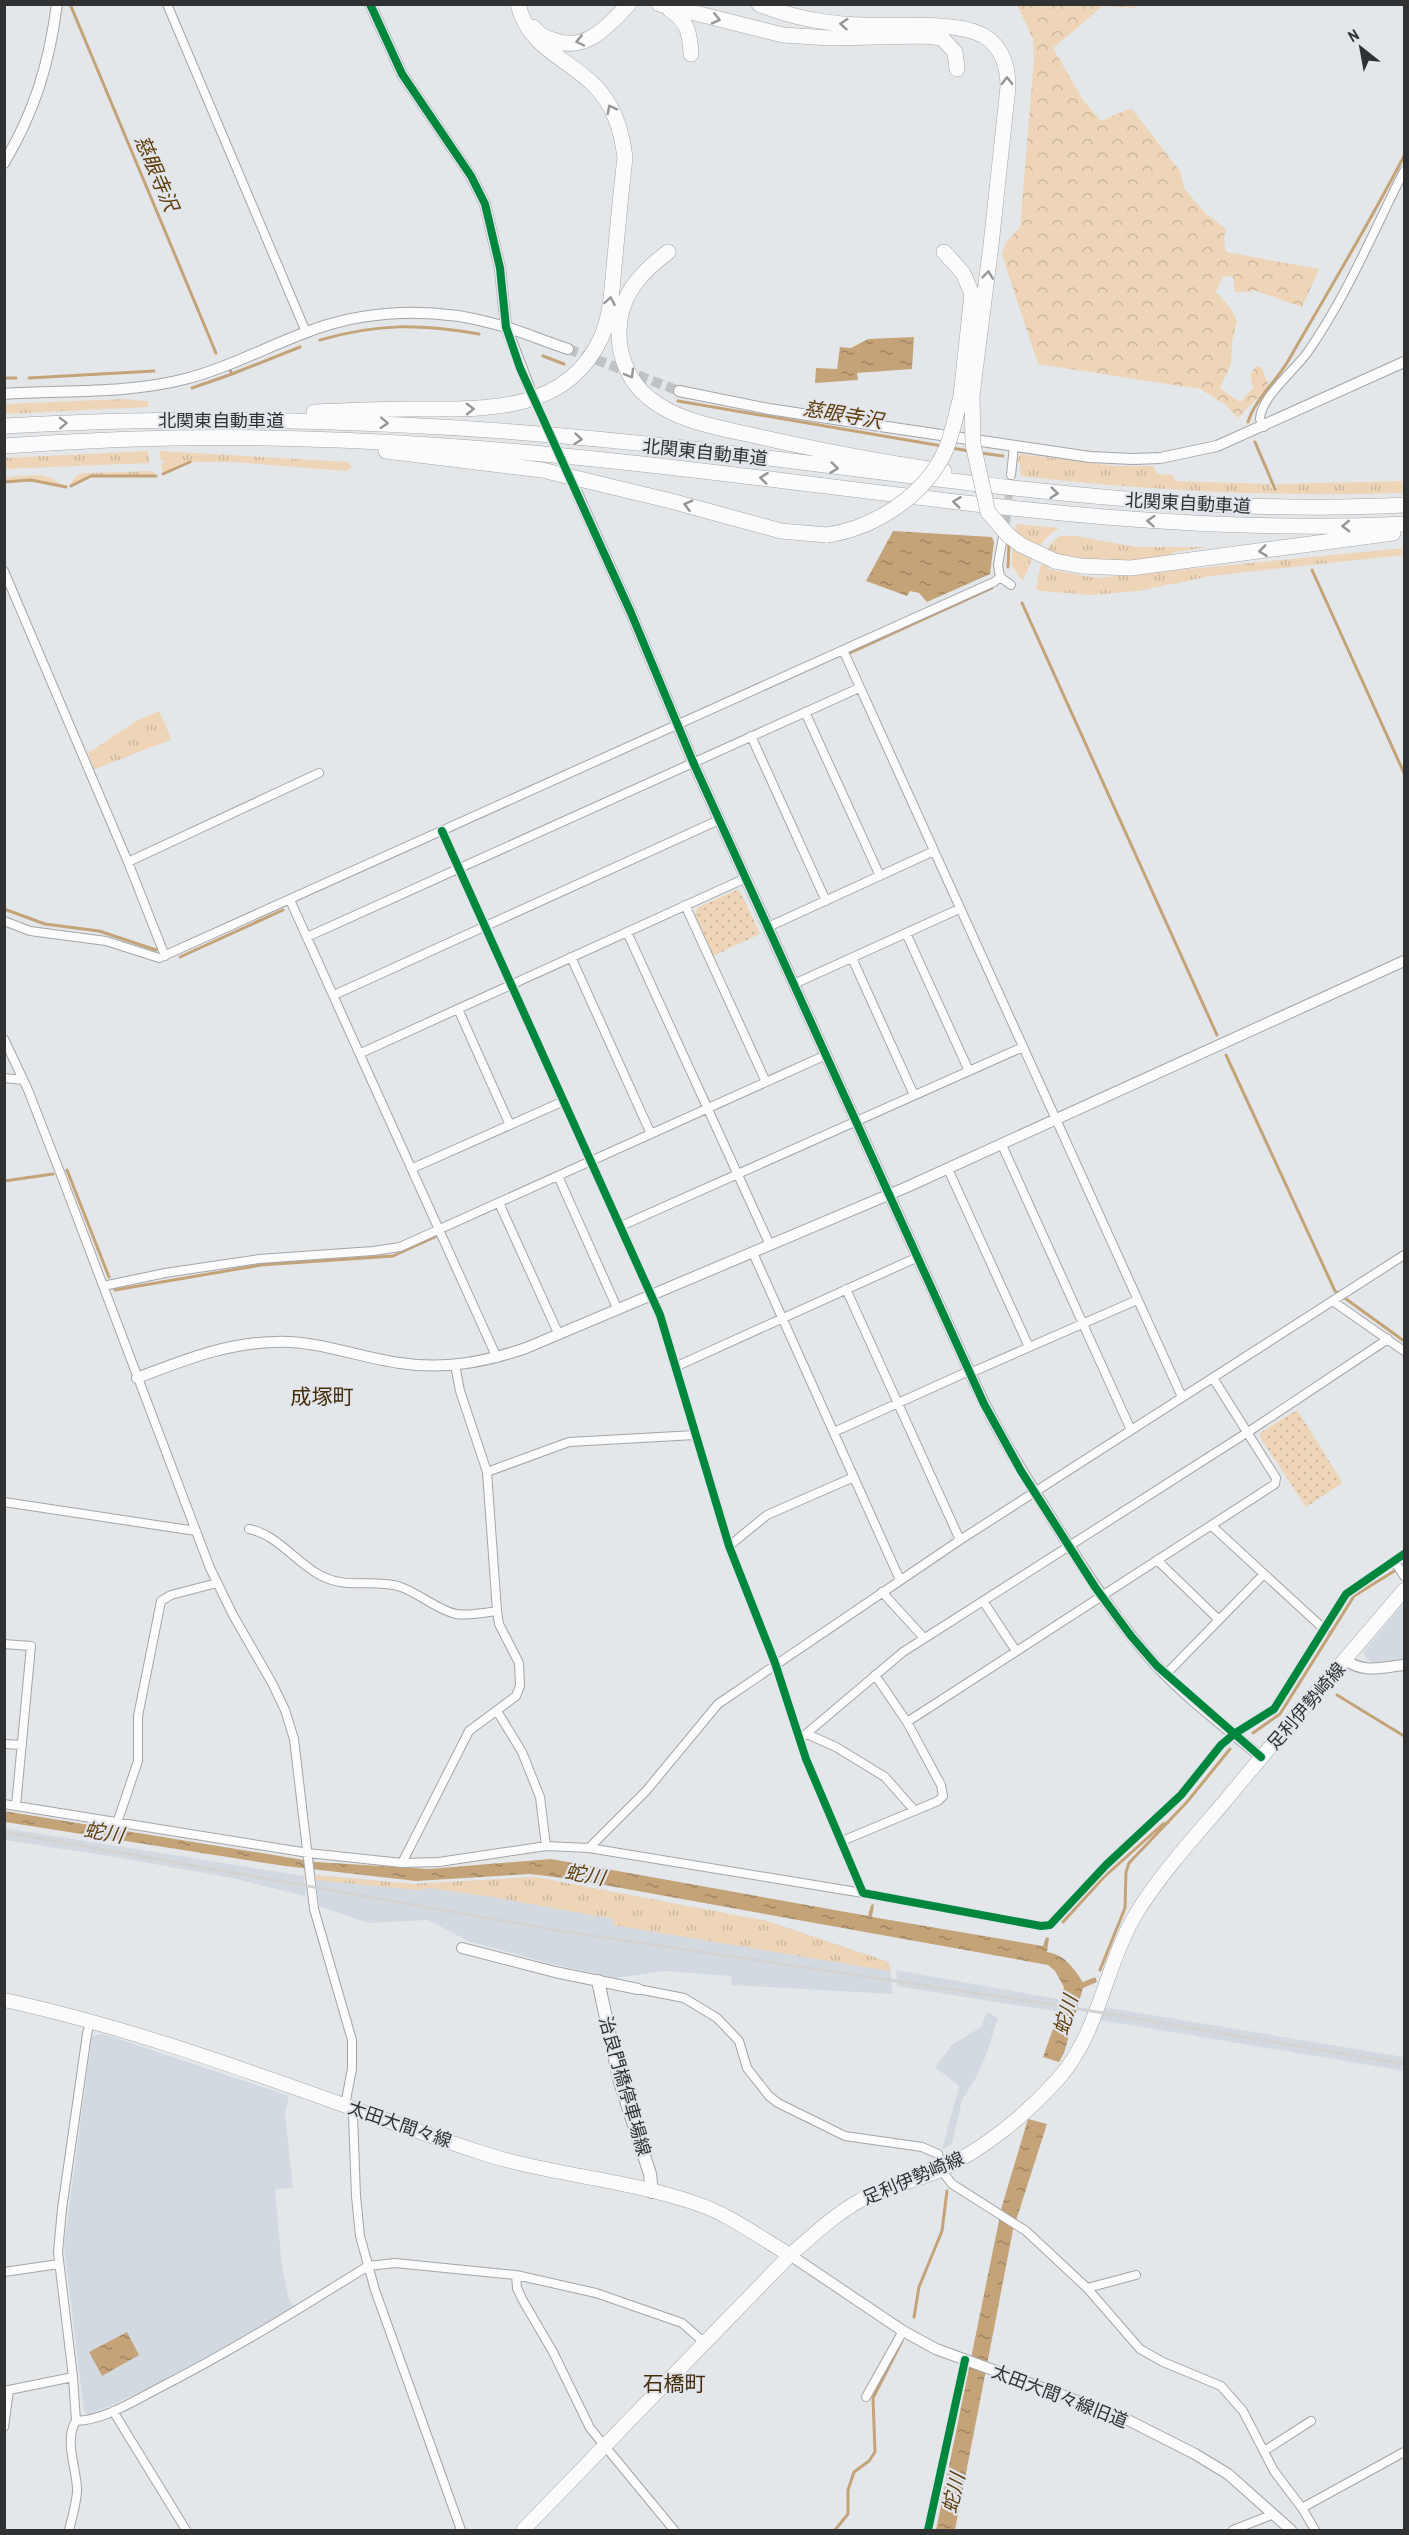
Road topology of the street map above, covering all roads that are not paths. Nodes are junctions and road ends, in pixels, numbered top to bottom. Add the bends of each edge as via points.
1 (57, 4) edge
2 (167, 4) edge
3 (370, 4) edge
4 (759, 4) edge
5 (661, 5) edge
6 (519, 6) edge
7 (627, 6) edge
8 (691, 54) dead end
9 (957, 69) dead end
10 (4, 162) edge
11 (1404, 171) edge
12 (668, 252) dead end
13 (944, 252) dead end
14 (506, 327) junction
15 (306, 332) junction
16 (568, 349) tunnel mouth
17 (1404, 362) edge
18 (529, 387) tunnel mouth
19 (679, 391) tunnel mouth
20 (4, 393) edge
21 (966, 396) junction
22 (224, 419) junction
23 (4, 426) edge
24 (1264, 427) junction
25 (362, 443) junction
26 (4, 446) edge
27 (1014, 446) junction
28 (1011, 475) tunnel mouth
29 (995, 488) junction
30 (577, 493) tunnel mouth
31 (1404, 505) edge
32 (1006, 522) tunnel mouth
33 (1404, 524) edge
34 (1404, 532) edge
35 (4, 571) edge
36 (1000, 577) junction
37 (1011, 585) dead end
38 (843, 650) junction
39 (859, 688) junction
40 (805, 712) junction
41 (677, 725) junction
42 (751, 736) junction
43 (693, 762) junction
44 (319, 773) dead end
45 (720, 820) junction
46 (442, 831) junction
47 (934, 850) junction
48 (128, 862) junction
49 (459, 868) junction
50 (880, 876) junction
51 (746, 878) junction
52 (290, 900) junction
53 (826, 901) junction
54 (686, 905) junction
55 (959, 909) junction
56 (4, 921) edge
57 (485, 926) junction
58 (768, 927) junction
59 (627, 932) junction
60 (906, 933) junction
61 (307, 937) junction
62 (165, 956) junction
63 (571, 957) junction
64 (852, 958) junction
65 (1404, 960) edge
66 (512, 984) junction
67 (794, 984) junction
68 (334, 995) junction
69 (458, 1009) junction
70 (4, 1040) edge
71 (1023, 1047) junction
72 (361, 1053) junction
73 (826, 1055) junction
74 (969, 1071) junction
75 (4, 1078) edge
76 (23, 1080) junction
77 (765, 1082) junction
78 (914, 1095) junction
79 (564, 1101) junction
80 (708, 1108) junction
81 (1056, 1120) junction
82 (856, 1121) junction
83 (510, 1125) junction
84 (651, 1134) junction
85 (1002, 1145) junction
86 (591, 1161) junction
87 (413, 1168) junction
88 (948, 1169) junction
89 (738, 1174) junction
90 (558, 1176) junction
91 (889, 1195) junction
92 (499, 1203) junction
93 (621, 1226) junction
94 (441, 1230) junction
95 (770, 1245) junction
96 (753, 1253) junction
97 (1404, 1255) edge
98 (918, 1257) junction
99 (103, 1286) junction
100 (846, 1289) junction
101 (652, 1296) junction
102 (1137, 1300) junction
103 (1334, 1302) junction
104 (618, 1310) junction
105 (782, 1318) junction
106 (1083, 1323) junction
107 (559, 1335) junction
108 (1388, 1340) junction
109 (1029, 1347) junction
110 (1404, 1351) edge
111 (497, 1358) junction
112 (455, 1365) junction
113 (675, 1366) junction
114 (970, 1372) junction
115 (1213, 1377) junction
116 (137, 1378) junction
117 (1182, 1397) junction
118 (898, 1403) junction
119 (1131, 1430) junction
120 (834, 1432) junction
121 (1248, 1432) junction
122 (695, 1435) junction
123 (487, 1472) junction
124 (854, 1477) junction
125 (1035, 1492) junction
126 (4, 1502) edge
127 (1212, 1526) junction
128 (249, 1529) dead end
129 (196, 1531) junction
130 (960, 1540) junction
131 (729, 1546) junction
132 (1069, 1546) junction
133 (1404, 1554) edge
134 (1157, 1560) junction
135 (1399, 1569) edge
136 (1264, 1574) junction
137 (900, 1580) junction
138 (217, 1583) junction
139 (1404, 1590) edge
140 (882, 1592) junction
141 (1101, 1596) junction
142 (983, 1601) junction
143 (497, 1611) junction
144 (1219, 1620) junction
145 (1325, 1630) junction
146 (924, 1638) junction
147 (4, 1644) edge
148 (1016, 1651) junction
149 (1346, 1660) junction
150 (775, 1663) junction
151 (1404, 1665) edge
152 (1166, 1674) junction
153 (875, 1675) junction
154 (498, 1711) junction
155 (907, 1722) junction
156 (1233, 1734) junction
157 (803, 1737) junction
158 (4, 1744) edge
159 (22, 1745) junction
160 (1261, 1757) junction
161 (4, 1804) edge
162 (16, 1806) junction
163 (914, 1810) junction
164 (117, 1822) junction
165 (842, 1841) junction
166 (546, 1846) junction
167 (589, 1848) junction
168 (308, 1855) junction
169 (402, 1863) junction
170 (863, 1893) junction
171 (462, 1948) dead end
172 (598, 1981) junction
173 (638, 1989) joint
174 (4, 2000) edge
175 (91, 2020) junction
176 (350, 2107) junction
177 (942, 2168) junction
178 (652, 2192) junction
179 (790, 2255) junction
180 (59, 2264) junction
181 (368, 2266) junction
182 (4, 2272) edge
183 (516, 2275) junction
184 (1136, 2275) dead end
185 (1087, 2288) junction
186 (903, 2331) junction
187 (705, 2343) junction
188 (73, 2377) junction
189 (7, 2390) edge
190 (866, 2397) dead end
191 (113, 2410) junction
192 (76, 2421) junction
193 (1311, 2421) dead end
194 (4, 2427) edge
195 (606, 2447) junction
196 (1264, 2451) junction
197 (1404, 2452) edge
198 (1302, 2508) junction
199 (1274, 2514) junction
200 (69, 2530) edge
201 (186, 2530) edge
202 (461, 2530) edge
203 (523, 2530) edge
204 (674, 2530) edge
205 (1233, 2530) edge
206 (1291, 2530) edge
207 (1315, 2530) edge

1 - 10 street via 43,78 19,139
2 - 15 street
3 - 14 street via 407,82 471,176 485,204 500,268
21 -> 4 highway via 991,245 1008,87 1008,73 1000,51 982,35 961,28 834,24 791,16
5 - 8 highway via 686,24
5 -> 9 highway via 783,35 942,39 955,52
7 -> 6 highway via 593,38 569,44 548,39 536,31
22 -> 6 highway via 289,412 508,406 555,389 592,353 611,298 623,142 611,107 602,94 537,42
11 - 24 street via 1335,309 1301,361 1264,404 1260,419
12 -> 29 highway via 632,285 619,320 625,365 650,399 675,413 709,424 823,451 945,471
13 - 21 highway via 963,273 972,294
14 - 15 street via 448,315 397,314 351,318
14 - 16 street
14 - 18 street
15 - 20 street via 229,364 169,383 124,389
17 - 24 street
19 - 27 street via 769,409
21 -> 25 highway, bridge via 945,452 921,485 872,522 827,535 781,531 542,470 420,456
34 -> 21 highway, bridge via 1131,567 1055,561 1021,545 988,512
23 -> 22 highway, 北関東自動車道
22 -> 29 highway, 北関東自動車道 via 457,428 701,450
24 - 27 street via 1217,447 1160,458 1113,459
25 - 26 highway, 北関東自動車道 via 173,438
33 -> 25 highway, 北関東自動車道 via 1253,526 1149,521 1022,510 699,470 517,452
27 - 28 street
29 -> 31 highway, 北関東自動車道 via 1225,506
30 - 41 street
32 - 36 street via 998,565
35 - 48 street
36 - 37 street
36 - 38 street
38 - 39 street
38 - 41 street
39 - 40 street
39 - 47 street
40 - 42 street
40 - 50 street
41 - 43 street
41 - 46 street
42 - 43 street
42 - 53 street
43 - 45 street
43 - 49 street
44 - 48 street
45 - 51 street
45 - 57 street
46 - 49 street
46 - 52 street
47 - 50 street
47 - 55 street
48 - 62 street
49 - 57 street
49 - 61 street
50 - 53 street
51 - 54 street
51 - 58 street
52 - 61 street
52 - 62 street
53 - 58 street
54 - 59 street
54 - 77 street
55 - 60 street
55 - 71 street
56 - 62 street via 30,931 106,941 159,958
57 - 66 street
57 - 68 street
58 - 67 street
59 - 63 street
59 - 80 street
60 - 64 street
60 - 74 street
61 - 68 street
63 - 66 street
63 - 84 street
64 - 67 street
64 - 78 street
65 - 81 street
66 - 69 street
66 - 79 street
67 - 73 street
68 - 72 street
69 - 72 street
69 - 83 street
70 - 76 street
71 - 74 street
71 - 81 street
72 - 87 street
73 - 77 street
73 - 82 street
74 - 78 street
75 - 76 street
76 - 99 street
77 - 80 street
78 - 82 street
79 - 83 street
79 - 86 street
80 - 84 street
80 - 89 street
81 - 85 street
81 - 102 street
82 - 89 street
82 - 91 street
83 - 87 street
84 - 86 street
85 - 88 street
85 - 106 street
86 - 90 street
86 - 93 street
87 - 94 street
88 - 91 street
88 - 109 street
89 - 93 street
89 - 95 street
90 - 92 street
90 - 104 street
91 - 95 street
91 - 98 street
92 - 94 street
92 - 107 street
93 - 101 street
94 - 99 street via 388,1250 259,1258
94 - 111 street
95 - 96 street
96 - 101 street
96 - 105 street
97 - 103 street
98 - 100 street
98 - 114 street
99 - 116 street
100 - 105 street
100 - 118 street
101 - 104 street
101 - 113 street
102 - 106 street
102 - 117 street
103 - 108 street
103 - 115 street
104 - 107 street
105 - 113 street
105 - 120 street
106 - 109 street
106 - 119 street
107 - 111 street
108 - 110 street
108 - 121 street
109 - 114 street
111 - 112 street
112 - 116 street via 400,1363 304,1342 275,1341 215,1349
112 - 123 street
113 - 122 street
114 - 118 street
114 - 125 street via 999,1432
115 - 117 street
115 - 121 street
116 - 129 street
117 - 119 street
118 - 120 street
118 - 130 street
119 - 125 street
120 - 124 street
121 - 127 street via 1277,1481
121 - 132 street
122 - 123 street via 569,1442
122 - 131 street
123 - 143 street
124 - 131 street via 767,1515
124 - 137 street
125 - 130 street
125 - 132 street
126 - 129 street
127 - 134 street
127 - 136 street
128 - 143 street via 257,1530 317,1574 335,1582 345,1585 372,1581 397,1586 452,1614
129 - 138 street
130 - 137 street
131 - 150 street
132 - 141 street
132 - 142 street
133 - 135 street
134 - 141 street
134 - 144 street
135 - 145 street via 1350,1590
136 - 144 street
136 - 145 street
137 - 140 street
138 - 164 street via 161,1601 138,1716 138,1761
138 - 168 street via 285,1710 294,1739
139 - 149 main road, 足利伊勢崎線
140 - 146 street
140 - 150 street
141 - 148 street
141 - 152 street
142 - 146 street
142 - 148 street
143 - 154 street via 521,1674 516,1696
144 - 152 street
145 - 156 street via 1274,1709
146 - 153 street
147 - 159 street via 31,1646
148 - 155 street
149 - 151 street via 1364,1669
149 - 160 main road, 足利伊勢崎線
150 - 157 street
150 - 167 street via 718,1704 646,1791
152 - 156 street
153 - 155 street
153 - 157 street
154 - 166 street via 522,1752 540,1797
154 - 169 street via 469,1731
155 - 163 street via 943,1793 938,1801
156 - 160 street
156 - 170 street via 1181,1795 1106,1865 1050,1925
157 - 163 street via 836,1747 885,1777
157 - 165 street via 813,1777
158 - 159 street
159 - 162 street
160 - 177 main road, 足利伊勢崎線 via 1138,1910 1085,2037 1060,2077 986,2143
161 - 162 street
162 - 164 street
163 - 165 street
164 - 168 street
165 - 170 street
166 - 167 street
166 - 169 street via 439,1862
167 - 170 street
168 - 169 street
168 - 176 street via 314,1909 352,2040
171 - 172 street
172 - 173 street
172 - 178 main road, 治良門橋停車場線 via 620,2082 650,2174
173 - 177 street via 684,1998 717,2018 739,2041 747,2068 778,2103 845,2136 933,2151 938,2154
174 - 175 main road, 太田大間々線
175 - 176 main road, 太田大間々線
175 - 180 street via 62,2209
176 - 178 main road, 太田大間々線 via 512,2162
176 - 181 street via 360,2236
177 - 179 main road, 足利伊勢崎線 via 860,2200 823,2225
177 - 185 street via 952,2184 1018,2226
178 - 179 main road, 太田大間々線 via 714,2211
179 - 186 street, 太田大間々線旧道
179 - 187 main road, 足利伊勢崎線
180 - 182 street
180 - 188 street
181 - 183 street via 395,2263
181 - 191 street via 235,2347
181 - 202 street
183 - 187 street via 669,2317
183 - 195 street via 516,2288 590,2428
184 - 185 street
185 - 196 street via 1140,2349 1221,2386 1243,2411
186 - 190 street
186 - 199 street, 太田大間々線旧道 via 936,2349 1124,2418 1228,2474
187 - 195 main road, 足利伊勢崎線
188 - 189 street
188 - 192 street
189 - 194 street
191 - 192 street
191 - 201 street
192 - 200 street via 72,2427 72,2446 77,2491
193 - 196 street
195 - 203 main road, 足利伊勢崎線
195 - 204 street
196 - 198 street
197 - 198 street
198 - 207 street
199 - 205 street
199 - 206 street, 太田大間々線旧道

